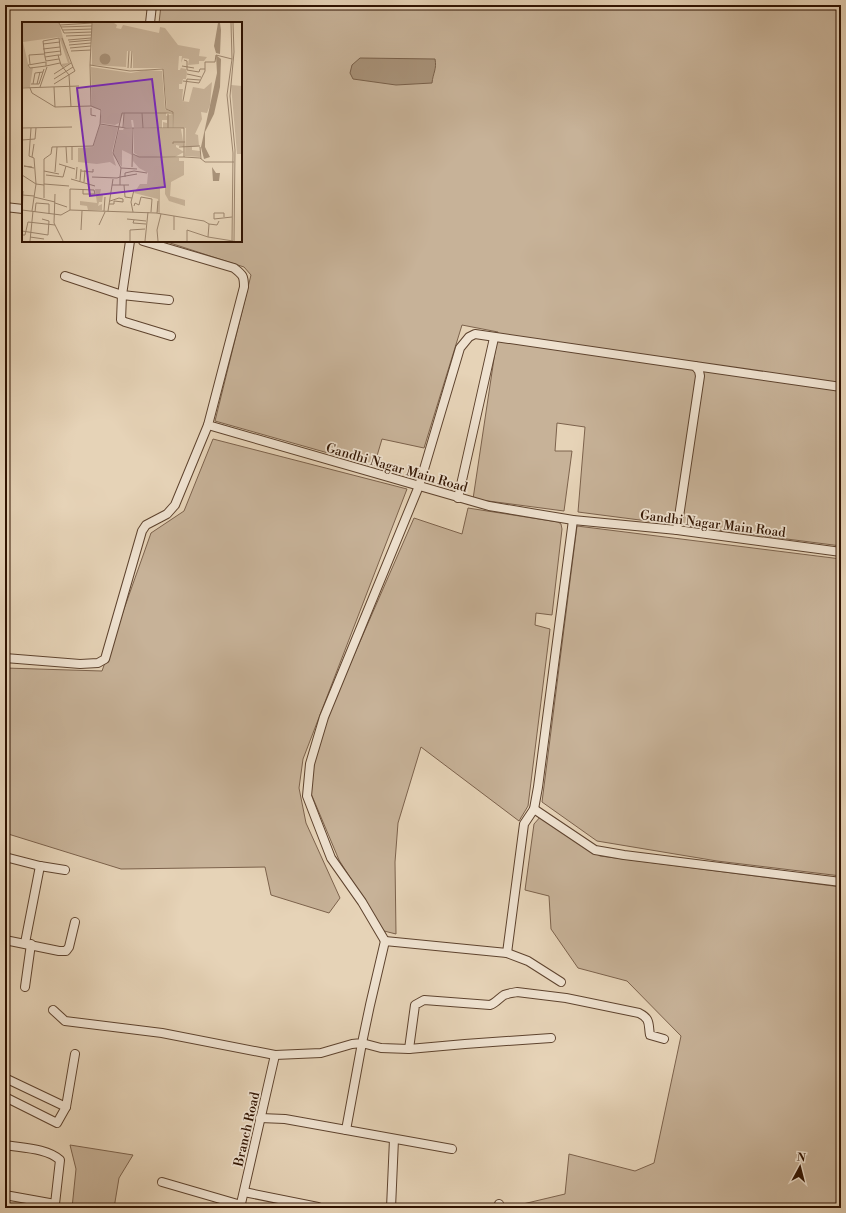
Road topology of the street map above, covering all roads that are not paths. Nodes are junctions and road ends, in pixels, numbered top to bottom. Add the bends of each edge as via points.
1 (152, 5) edge
2 (150, 22) edge
3 (5, 208) edge
4 (22, 209) edge
5 (130, 242) edge
6 (146, 242) edge
7 (65, 276) dead end
8 (122, 295) junction
9 (169, 300) dead end
10 (170, 336) dead end
11 (494, 338) junction
12 (695, 366) junction
13 (841, 387) edge
14 (208, 425) junction
15 (419, 486) junction
16 (458, 498) junction
17 (573, 520) junction
18 (677, 530) junction
19 (841, 552) edge
20 (5, 658) edge
21 (534, 809) junction
22 (5, 857) edge
23 (40, 866) junction
24 (65, 870) dead end
25 (841, 882) edge
26 (75, 922) dead end
27 (5, 940) edge
28 (385, 941) junction
29 (28, 944) junction
30 (507, 953) junction
31 (561, 982) dead end
32 (25, 987) dead end
33 (53, 1010) dead end
34 (551, 1038) dead end
35 (664, 1039) dead end
36 (362, 1043) junction
37 (409, 1049) junction
38 (75, 1054) dead end
39 (275, 1055) junction
40 (5, 1078) edge
41 (5, 1097) edge
42 (66, 1107) junction
43 (260, 1118) junction
44 (346, 1130) junction
45 (394, 1139) junction
46 (5, 1145) edge
47 (452, 1149) dead end
48 (162, 1182) dead end
49 (244, 1192) junction
50 (5, 1195) edge
51 (55, 1206) edge
52 (240, 1206) edge
53 (318, 1207) dead end
54 (390, 1208) edge

1 - 2 street
3 - 4 street
5 - 8 street
6 - 14 street via 234,268 244,278 244,287
7 - 8 street
8 - 9 street
8 - 10 street via 121,320
11 - 12 street
11 - 15 street via 475,334 469,336 460,348
11 - 16 street
12 - 13 street
12 - 18 street via 700,376
14 - 15 street, Gandhi Nagar Main Road
14 - 20 street via 175,505 167,514 146,525 142,531 105,659 98,663 80,664
15 - 16 street, Gandhi Nagar Main Road
15 - 28 street via 324,717 310,764 307,796 331,858
16 - 17 street, Gandhi Nagar Main Road via 489,506
17 - 18 street, Gandhi Nagar Main Road
17 - 21 street
18 - 19 street, Gandhi Nagar Main Road
21 - 25 street via 595,850
21 - 30 street via 524,824
22 - 23 street
23 - 24 street
23 - 29 street
26 - 29 street via 70,947 66,951
27 - 29 street
28 - 30 street
28 - 36 street
29 - 32 street
30 - 31 street via 528,961
33 - 39 street via 65,1021 162,1033
34 - 37 street
35 - 37 street via 650,1035 649,1024 639,1013 566,998 518,992 503,996 490,1005 424,1000 419,1002 415,1005
36 - 37 street via 381,1048
36 - 39 street via 321,1053
36 - 44 street
38 - 42 street
39 - 43 street, Branch Road
40 - 42 street
41 - 42 street via 57,1123
43 - 44 street via 285,1119
43 - 49 street, Branch Road
44 - 45 street
45 - 47 street
45 - 54 street
46 - 51 street via 47,1152 60,1160
48 - 52 street
49 - 52 street, Branch Road
49 - 53 street
50 - 51 street

